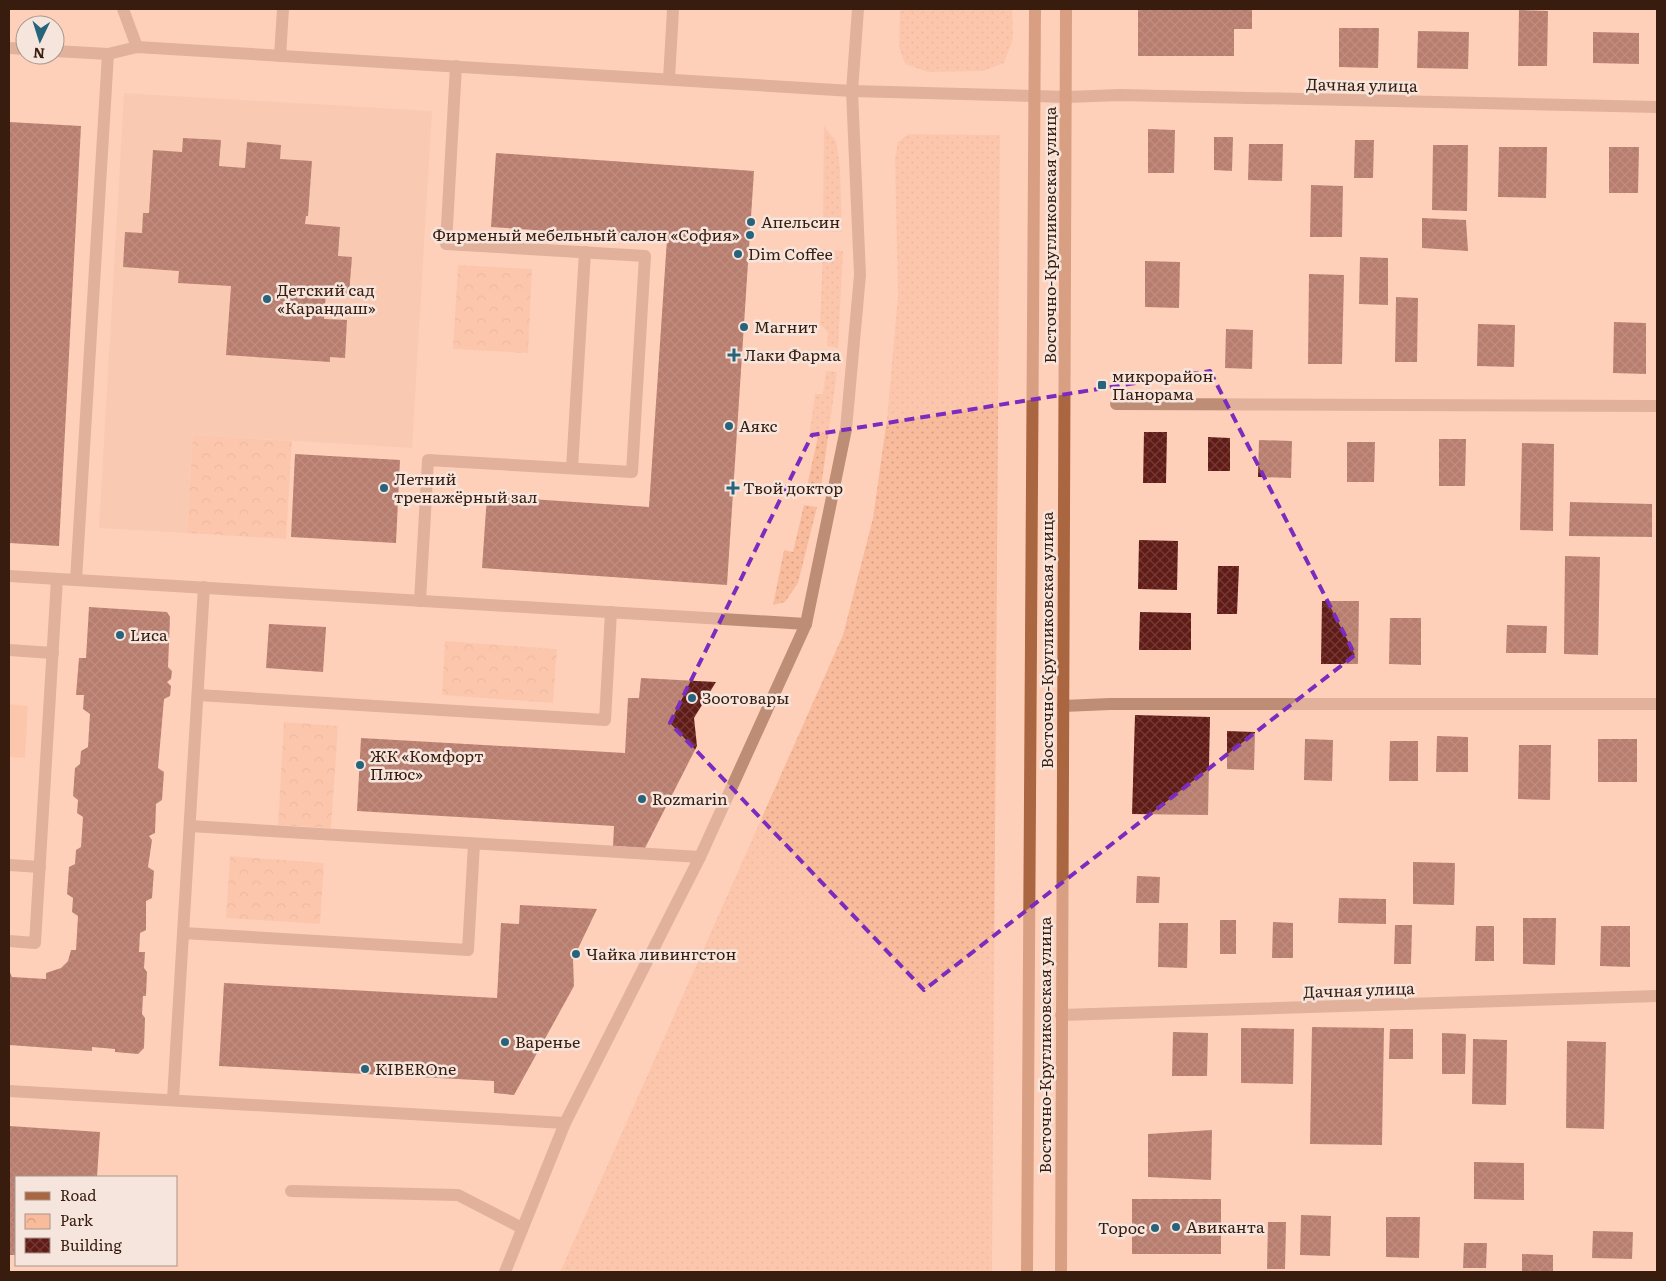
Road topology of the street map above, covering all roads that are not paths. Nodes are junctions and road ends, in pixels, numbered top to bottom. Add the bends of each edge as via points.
1 (122, 9) edge
2 (282, 9) edge
3 (673, 9) edge
4 (858, 9) edge
5 (1035, 9) edge
6 (1066, 9) edge
7 (137, 47) junction
8 (65, 52) edge
9 (108, 54) junction
10 (280, 56) junction
11 (456, 66) junction
12 (669, 79) junction
13 (852, 91) junction
14 (1034, 96) junction
15 (1067, 97) junction
16 (1657, 107) edge
17 (585, 252) junction
18 (1116, 404) dead end
19 (1657, 406) edge
20 (572, 468) junction
21 (9, 576) edge
22 (57, 578) junction
23 (76, 580) junction
24 (204, 587) junction
25 (420, 601) junction
26 (611, 612) junction
27 (806, 624) junction
28 (9, 650) edge
29 (53, 653) junction
30 (198, 695) junction
31 (1657, 704) edge
32 (1062, 706) junction
33 (190, 826) junction
34 (474, 844) junction
35 (700, 857) junction
36 (9, 865) edge
37 (40, 867) junction
38 (183, 933) junction
39 (9, 941) edge
40 (1657, 996) edge
41 (1061, 1015) junction
42 (9, 1092) edge
43 (173, 1099) junction
44 (565, 1123) junction
45 (291, 1191) dead end
46 (522, 1228) junction
47 (504, 1272) edge
48 (1027, 1272) edge
49 (1061, 1272) edge

1 - 7 street
2 - 10 street
3 - 12 street
4 - 13 street
5 - 14 main road, Восточно-Кругликовская улица
6 - 15 main road, Восточно-Кругликовская улица
7 - 9 street, Дачная улица
7 - 10 street, Дачная улица
8 - 9 street, Дачная улица
9 - 23 street
10 - 11 street, Дачная улица
11 - 12 street, Дачная улица
11 - 17 street via 446,244
12 - 13 street, Дачная улица
13 - 14 street, Дачная улица
13 - 27 street via 860,275 846,429
14 - 15 street, Дачная улица
14 - 48 main road, Восточно-Кругликовская улица
15 - 16 street, Дачная улица
15 - 32 main road, Восточно-Кругликовская улица
17 - 20 street
17 - 20 street via 645,256 632,472
18 - 19 street
20 - 25 street via 428,460
21 - 22 street
22 - 23 street
22 - 29 street
23 - 24 street
24 - 25 street
24 - 30 street
25 - 26 street
26 - 27 street
26 - 30 street via 605,720
27 - 35 street
28 - 29 street
29 - 37 street
30 - 33 street
31 - 32 street
32 - 41 main road, Восточно-Кругликовская улица
33 - 34 street
33 - 38 street
34 - 35 street
34 - 38 street via 468,950
35 - 44 street
36 - 37 street
37 - 39 street via 35,943
38 - 43 street
40 - 41 street, Дачная улица
41 - 49 main road, Восточно-Кругликовская улица
42 - 43 street
43 - 44 street
44 - 46 street
45 - 46 street via 458,1195
46 - 47 street

